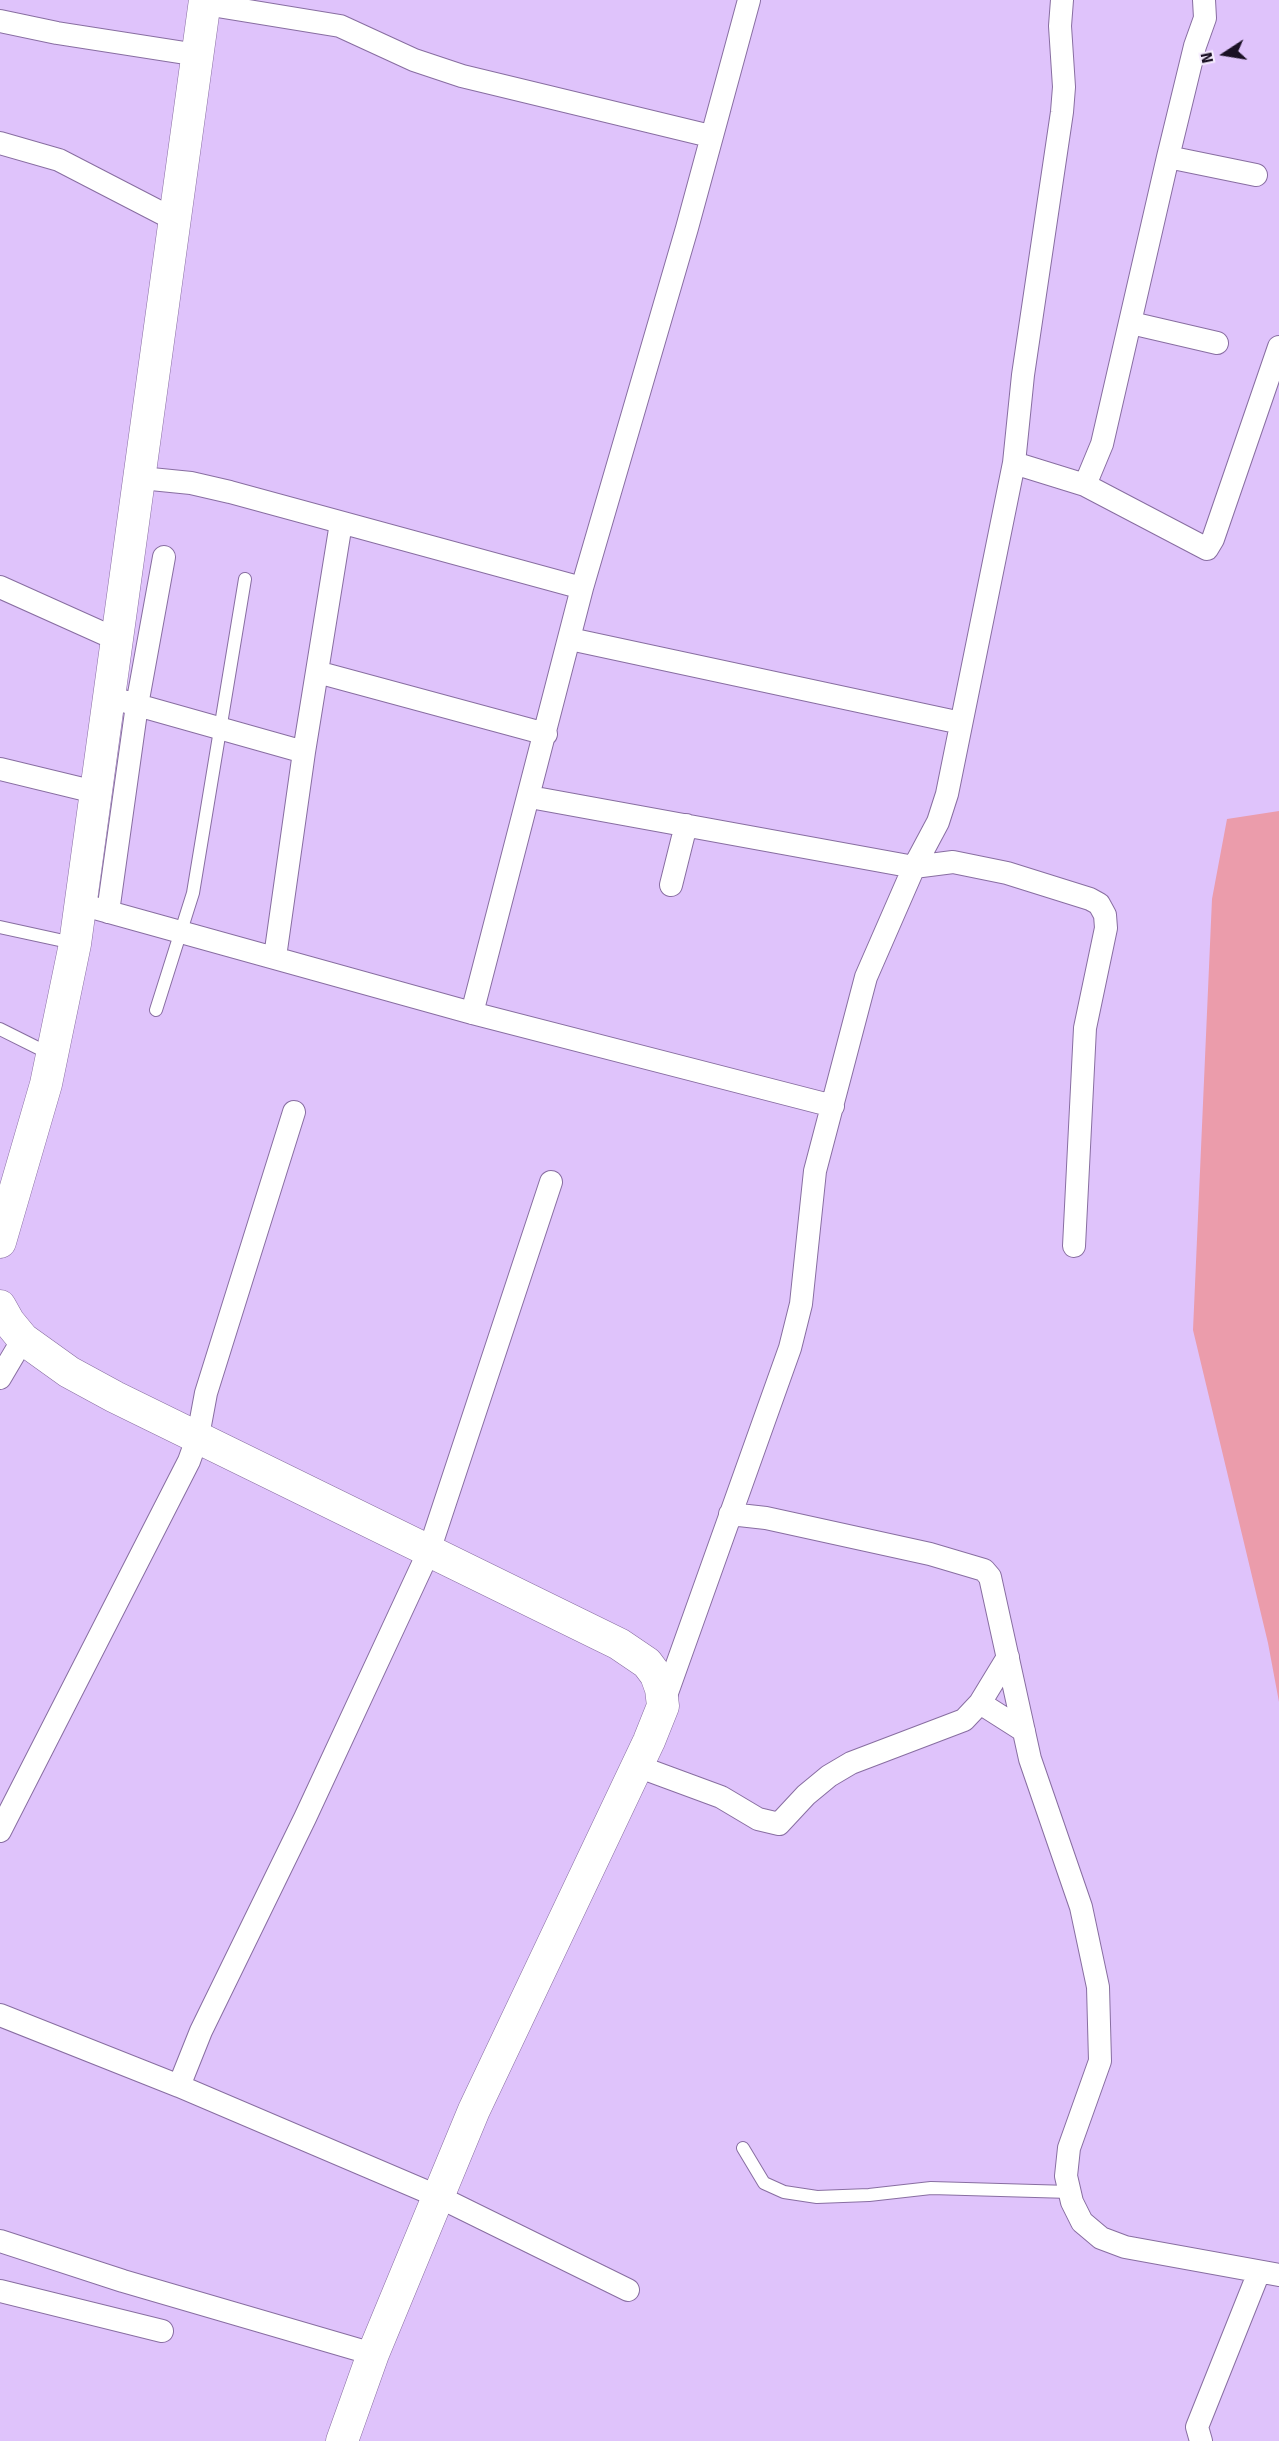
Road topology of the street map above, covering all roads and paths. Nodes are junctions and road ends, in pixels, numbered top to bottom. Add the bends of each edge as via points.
1 (749, 0) edge
2 (1062, 0) edge
3 (1204, 0) edge
4 (205, 2) edge
5 (0, 21) edge
6 (198, 55) junction
7 (710, 136) junction
8 (0, 143) edge
9 (1168, 157) junction
10 (1256, 175) dead end
11 (174, 220) junction
12 (1131, 323) junction
13 (1217, 343) dead end
14 (1279, 347) edge
15 (1014, 463) junction
16 (141, 478) junction
17 (1085, 485) junction
18 (341, 524) junction
19 (164, 557) dead end
20 (246, 579) dead end
21 (0, 587) edge
22 (582, 588) junction
23 (570, 639) junction
24 (118, 640) junction
25 (317, 672) junction
26 (123, 701) junction
27 (961, 723) junction
28 (220, 729) junction
29 (546, 734) junction
30 (304, 752) junction
31 (0, 769) edge
32 (95, 792) junction
33 (530, 797) junction
34 (686, 825) junction
35 (914, 867) junction
36 (671, 885) dead end
37 (94, 908) junction
38 (0, 927) edge
39 (179, 931) junction
40 (75, 944) junction
41 (275, 957) junction
42 (156, 1010) dead end
43 (472, 1012) junction
44 (0, 1029) edge
45 (53, 1056) junction
46 (833, 1106) junction
47 (294, 1112) dead end
48 (551, 1182) dead end
49 (0, 1242) edge
50 (1074, 1246) dead end
51 (0, 1306) edge
52 (23, 1339) junction
53 (0, 1378) edge
54 (198, 1436) junction
55 (730, 1514) junction
56 (429, 1551) junction
57 (1008, 1657) junction
58 (980, 1703) junction
59 (663, 1706) junction
60 (1024, 1731) junction
61 (637, 1766) junction
62 (0, 1831) edge
63 (0, 2014) edge
64 (179, 2086) junction
65 (743, 2148) dead end
66 (1070, 2192) junction
67 (437, 2196) junction
68 (0, 2241) edge
69 (1269, 2273) edge
70 (0, 2290) edge
71 (628, 2290) dead end
72 (162, 2331) dead end
73 (373, 2354) junction
74 (342, 2441) edge
75 (1201, 2441) edge

1 - 7 street
2 - 15 street via 1062,112 1023,375
3 - 9 street via 1205,18
4 - 6 street
4 - 7 street via 323,21 462,76
5 - 6 street
6 - 11 street
7 - 22 street
8 - 11 street via 59,160
9 - 10 street
9 - 12 street
11 - 16 street
12 - 13 street
12 - 17 street via 1102,444
14 - 17 street via 1207,549
15 - 17 street
15 - 27 street
16 - 18 street via 211,488
16 - 24 street
18 - 22 street
18 - 25 street
19 - 26 street
20 - 28 lane
21 - 24 street
22 - 23 street
23 - 27 street
23 - 29 street
24 - 26 street
25 - 29 street
25 - 30 street
26 - 28 street
26 - 32 street
26 - 37 street
27 - 35 street via 938,822
28 - 30 street
28 - 39 lane via 193,893
29 - 33 street
30 - 41 street
31 - 32 street
32 - 37 street
33 - 34 street
33 - 43 street
34 - 35 street
34 - 36 street
35 - 46 street via 866,977
35 - 50 street via 953,862 1007,873 1090,898 1100,904 1105,915 1106,928 1085,1028
37 - 39 street
37 - 40 street
38 - 40 lane
39 - 41 street
39 - 42 lane
40 - 45 street
41 - 43 street
43 - 46 street
44 - 45 lane
45 - 49 street
46 - 55 street via 815,1172 801,1304 790,1348
47 - 54 street via 206,1393
48 - 56 street
51 - 52 street
52 - 53 street
52 - 54 street via 69,1372
54 - 56 street
54 - 62 street via 177,1488
55 - 57 street via 766,1518 930,1554 984,1570 992,1583
55 - 59 street
56 - 59 street via 633,1652 656,1675
56 - 64 street via 201,2031
57 - 58 street
57 - 60 street
58 - 60 street
58 - 61 street via 964,1720 891,1747 829,1776 778,1824 759,1819 721,1797
59 - 61 street
60 - 66 street via 1081,1907 1098,1987 1100,2061 1070,2148 1066,2176
61 - 67 street
63 - 64 street
64 - 67 street
65 - 66 lane via 764,2183 784,2192 817,2197 869,2196 931,2188
66 - 69 street via 1082,2222 1101,2238 1125,2247
67 - 71 street
67 - 73 street
68 - 73 street
69 - 75 street via 1197,2427
70 - 72 street
73 - 74 street

